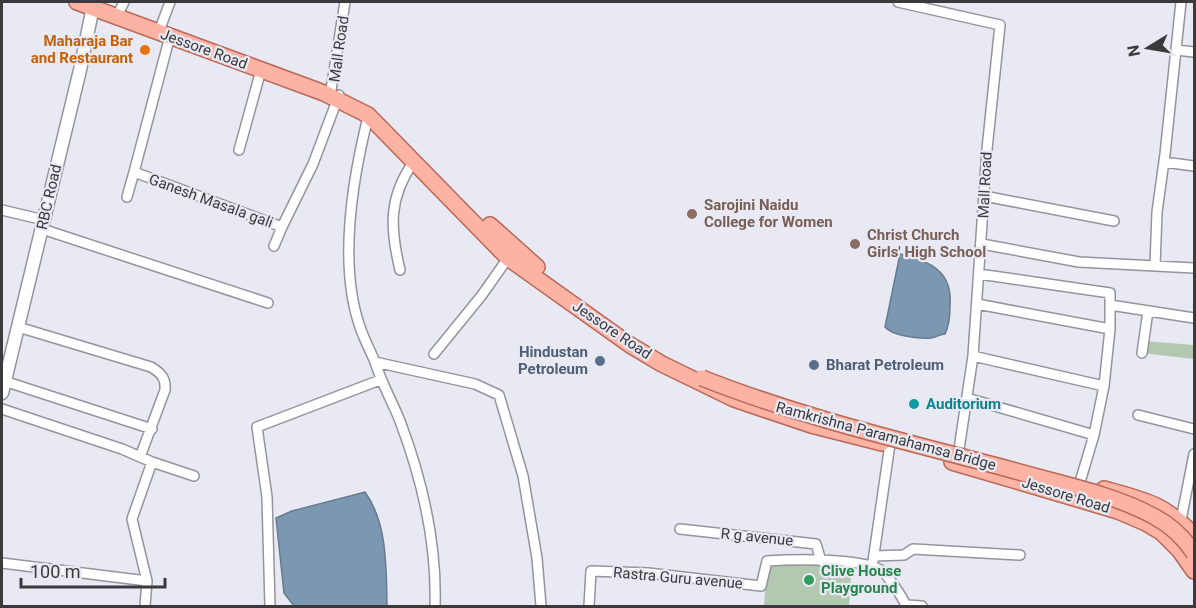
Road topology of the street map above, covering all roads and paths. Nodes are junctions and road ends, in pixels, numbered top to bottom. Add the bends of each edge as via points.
1 (77, 2) edge
2 (170, 2) edge
3 (345, 2) edge
4 (898, 2) edge
5 (1181, 2) edge
6 (95, 4) edge
7 (122, 6) edge
8 (936, 6) edge
9 (166, 31) junction
10 (1176, 50) junction
11 (1194, 52) edge
12 (261, 70) junction
13 (335, 95) junction
14 (369, 112) junction
15 (239, 150) dead end
16 (414, 161) junction
17 (1164, 162) junction
18 (1194, 166) edge
19 (134, 172) junction
20 (984, 196) junction
21 (127, 197) dead end
22 (2, 210) edge
23 (1114, 221) dead end
24 (43, 225) junction
25 (282, 227) junction
26 (982, 244) junction
27 (274, 246) dead end
28 (508, 258) junction
29 (1155, 266) junction
30 (1194, 268) edge
31 (400, 270) dead end
32 (979, 274) junction
33 (268, 303) dead end
34 (977, 304) junction
35 (1110, 305) junction
36 (1148, 310) junction
37 (1194, 318) edge
38 (18, 327) junction
39 (1110, 329) junction
40 (1142, 353) dead end
41 (434, 354) dead end
42 (973, 356) junction
43 (664, 360) junction
44 (375, 362) junction
45 (694, 375) junction
46 (380, 380) junction
47 (1104, 386) junction
48 (3, 387) edge
49 (967, 398) junction
50 (2, 409) edge
51 (1138, 415) dead end
52 (152, 429) junction
53 (1194, 429) edge
54 (1094, 435) junction
55 (890, 444) junction
56 (959, 449) junction
57 (1194, 454) edge
58 (140, 457) junction
59 (152, 462) junction
60 (194, 476) dead end
61 (1080, 482) junction
62 (1190, 507) edge
63 (1182, 523) junction
64 (680, 529) dead end
65 (1194, 536) edge
66 (1170, 541) junction
67 (1194, 553) edge
68 (1020, 555) dead end
69 (874, 556) junction
70 (821, 561) junction
71 (2, 563) edge
72 (873, 567) junction
73 (1194, 571) edge
74 (147, 581) junction
75 (145, 606) edge
76 (270, 606) edge
77 (435, 606) edge
78 (541, 606) edge
79 (589, 606) edge
80 (906, 606) edge
81 (922, 606) edge

1 - 6 main road, Jessore Road
2 - 9 street, Ganesh Masala gali
3 - 13 street, Mall Road
4 - 8 street, Mall Road
5 - 10 street
6 - 7 main road, Jessore Road
6 - 9 main road, Jessore Road
6 - 24 street, RBC Road
7 - 9 main road, Jessore Road
8 - 20 street, Mall Road via 1000,25
9 - 12 main road, Jessore Road
9 - 13 main road, Jessore Road via 269,65
9 - 19 street, Ganesh Masala gali
10 - 11 street
10 - 17 street
12 - 13 main road, Jessore Road
12 - 15 street
13 - 14 main road, Jessore Road
13 - 25 street, Ganesh Masala gali via 313,164
14 - 16 main road, Jessore Road
14 - 43 main road, Jessore Road via 425,159 541,271
14 - 44 street via 348,236 355,305
16 - 28 main road, Jessore Road
16 - 31 street via 399,185 392,218
17 - 18 street
17 - 29 street
19 - 21 street
19 - 25 street, Ganesh Masala gali
20 - 23 street
20 - 26 street, Mall Road
22 - 24 street
24 - 33 street
24 - 38 street, RBC Road
25 - 27 street
26 - 29 street via 1079,262
26 - 32 street, Mall Road
28 - 41 street
28 - 43 main road, Jessore Road via 630,345
29 - 30 street
32 - 34 street, Mall Road
32 - 35 street via 1110,293
34 - 39 street
34 - 42 street, Mall Road
35 - 36 street
35 - 39 street
36 - 37 street
36 - 40 street
38 - 48 street, RBC Road
38 - 52 street via 158,371 165,379 165,390
39 - 47 street
42 - 47 street
42 - 49 street, Mall Road
43 - 45 main road, Jessore Road
44 - 46 street
44 - 78 street via 475,384 499,394 523,476
45 - 55 main road, Jessore Road via 734,399
45 - 56 main road, Jessore Road
45 - 67 main road, Ramkrishna Paramahamsa Bridge, bridge via 774,406 1140,509 1171,526
46 - 76 street via 257,427 267,496
46 - 77 street via 410,449 428,517 436,572
47 - 54 street
48 - 52 street
49 - 54 street
49 - 56 street, Mall Road
50 - 58 street
51 - 53 street
52 - 58 street
54 - 61 street
55 - 66 main road, Jessore Road via 1118,511 1146,523
55 - 69 street
56 - 61 main road, Jessore Road
57 - 62 street
58 - 59 street
59 - 60 street
59 - 74 street via 132,519
61 - 63 main road, Jessore Road via 1148,501
62 - 63 street
63 - 65 main road, Jessore Road
63 - 66 street
64 - 70 street, R g avenue via 816,544
66 - 73 main road, Jessore Road
68 - 69 street via 913,549 904,555
69 - 72 street
70 - 72 street, Rastra Guru avenue
70 - 79 street, Rastra Guru avenue via 767,561 761,586 648,573 591,571
71 - 74 street
72 - 80 street via 882,570
74 - 75 street
80 - 81 street

